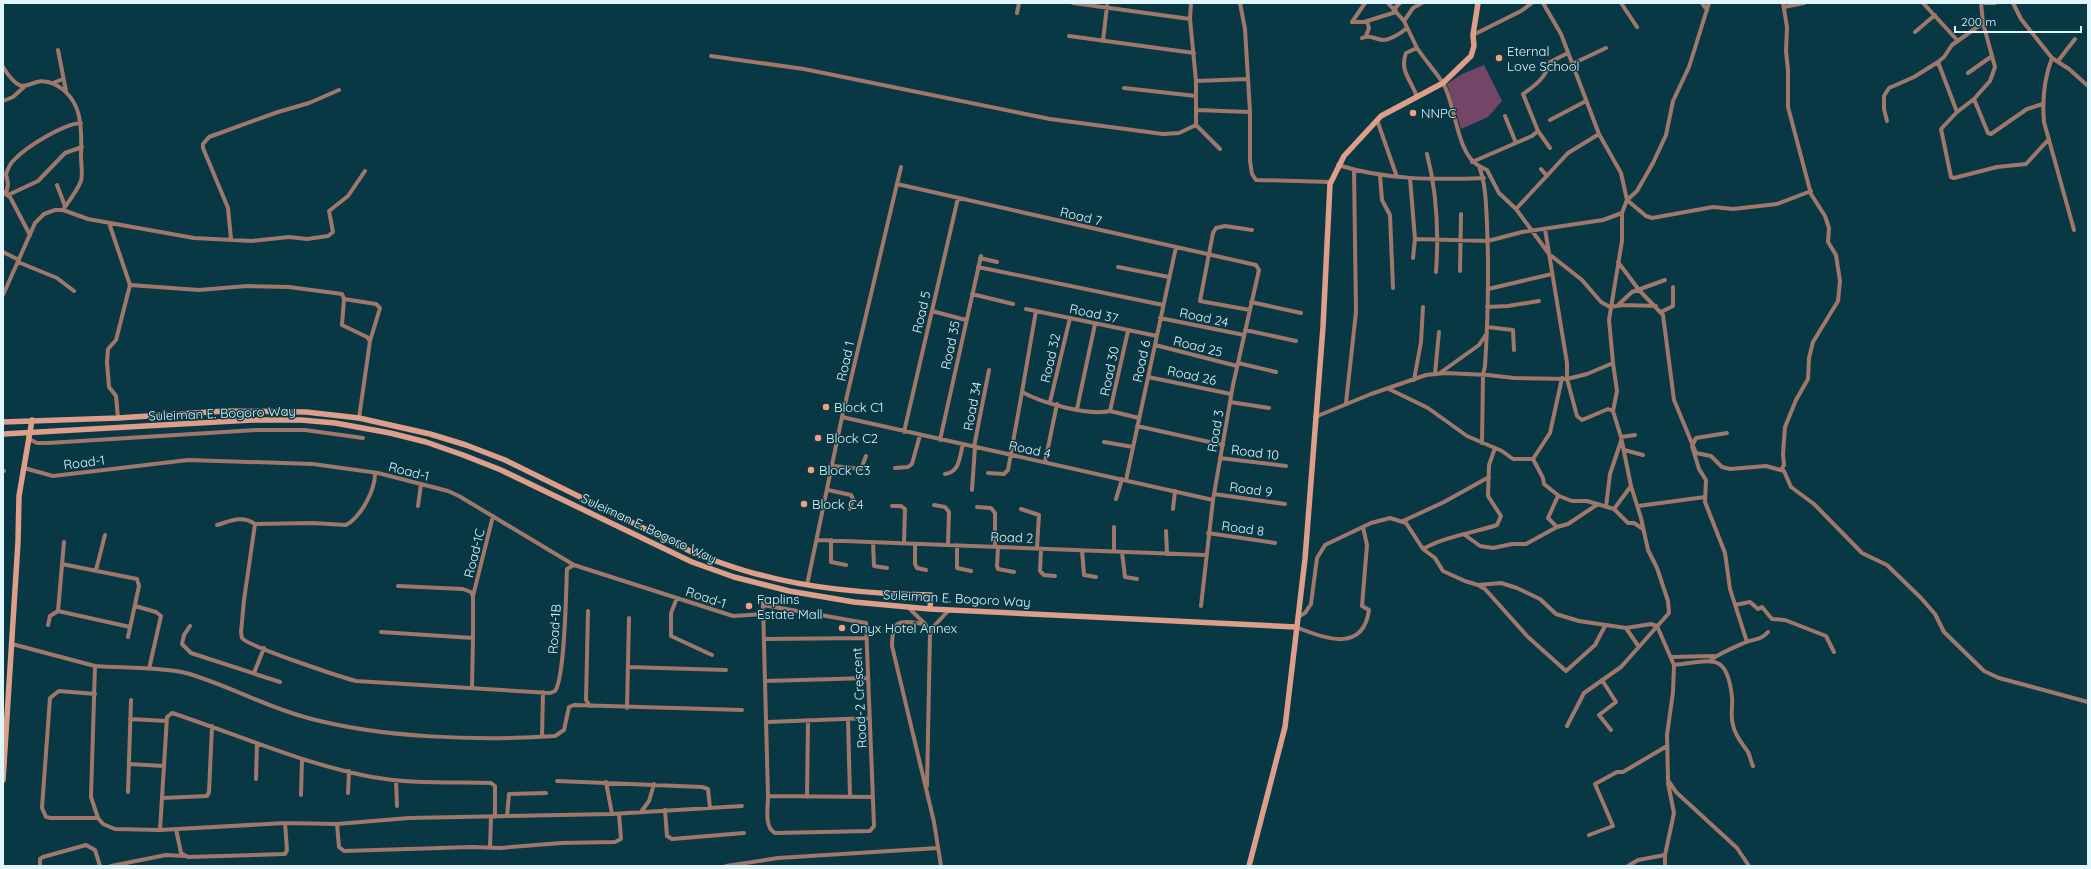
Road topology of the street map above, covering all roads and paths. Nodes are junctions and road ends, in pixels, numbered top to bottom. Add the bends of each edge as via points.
1 (1019, 3) edge
2 (1073, 3) edge
3 (1191, 3) edge
4 (1240, 3) edge
5 (1365, 3) edge
6 (1388, 3) edge
7 (1400, 3) edge
8 (1422, 3) edge
9 (1478, 3) edge
10 (1532, 3) edge
11 (1543, 3) edge
12 (1621, 3) edge
13 (1702, 3) edge
14 (1709, 3) edge
15 (1804, 3) edge
16 (1923, 3) edge
17 (1981, 3) edge
18 (1984, 3) edge
19 (1995, 3) edge
20 (2012, 3) edge
21 (1784, 5) edge
22 (1107, 6) junction
23 (1707, 10) junction
24 (1017, 13) dead end
25 (1398, 14) junction
26 (1408, 14) junction
27 (1935, 15) junction
28 (1190, 19) junction
29 (1367, 21) junction
30 (1404, 21) junction
31 (1983, 24) junction
32 (1637, 27) dead end
33 (1406, 28) junction
34 (1915, 32) dead end
35 (1473, 35) junction
36 (1068, 36) dead end
37 (2075, 39) dead end
38 (1103, 41) junction
39 (1958, 41) junction
40 (1417, 48) junction
41 (1606, 48) dead end
42 (58, 50) dead end
43 (1194, 53) junction
44 (1568, 53) junction
45 (711, 56) dead end
46 (1992, 56) junction
47 (2052, 58) junction
48 (2058, 61) junction
49 (1938, 62) junction
50 (1572, 64) junction
51 (3, 67) edge
52 (1968, 72) dead end
53 (63, 79) junction
54 (1247, 79) junction
55 (1196, 81) junction
56 (1443, 83) junction
57 (53, 84) junction
58 (2088, 86) edge
59 (24, 87) junction
60 (1124, 88) dead end
61 (340, 90) dead end
62 (66, 92) junction
63 (1196, 96) junction
64 (1417, 96) junction
65 (1974, 99) junction
66 (1586, 100) junction
67 (3, 101) edge
68 (2042, 104) junction
69 (1196, 110) junction
70 (1250, 112) junction
71 (1957, 112) junction
72 (1505, 116) dead end
73 (1377, 120) junction
74 (1550, 120) dead end
75 (1887, 121) dead end
76 (81, 123) junction
77 (1196, 125) junction
78 (1538, 131) junction
79 (1599, 134) junction
80 (2049, 139) junction
81 (1516, 142) junction
82 (82, 147) junction
83 (1550, 148) dead end
84 (1220, 149) dead end
85 (1427, 154) dead end
86 (1472, 162) junction
87 (1338, 165) junction
88 (1480, 166) junction
89 (901, 167) dead end
90 (1541, 169) dead end
91 (1354, 170) junction
92 (365, 171) dead end
93 (5, 173) edge
94 (1380, 175) junction
95 (1547, 176) junction
96 (1397, 177) junction
97 (1410, 178) junction
98 (1433, 178) junction
99 (1484, 178) junction
100 (1331, 182) junction
101 (897, 184) junction
102 (57, 185) dead end
103 (1810, 191) junction
104 (6, 194) edge
105 (958, 198) junction
106 (1627, 200) junction
107 (64, 208) junction
108 (1516, 209) junction
109 (1622, 213) junction
110 (1461, 214) dead end
111 (109, 223) junction
112 (1545, 229) junction
113 (1252, 230) dead end
114 (1533, 230) junction
115 (2074, 230) dead end
116 (30, 235) junction
117 (1438, 238) junction
118 (231, 239) junction
119 (1415, 239) junction
120 (1488, 240) junction
121 (1461, 241) junction
122 (1176, 247) junction
123 (3, 252) edge
124 (1209, 254) junction
125 (1549, 254) junction
126 (1413, 258) dead end
127 (18, 261) junction
128 (997, 262) dead end
129 (1618, 262) junction
130 (978, 267) junction
131 (1118, 267) dead end
132 (1259, 270) joint
133 (1460, 271) dead end
134 (1436, 272) dead end
135 (1552, 274) junction
136 (1169, 277) junction
137 (1665, 280) dead end
138 (130, 286) junction
139 (1673, 287) dead end
140 (1393, 288) dead end
141 (1488, 289) junction
142 (1639, 290) junction
143 (74, 291) dead end
144 (972, 294) junction
145 (3, 295) edge
146 (344, 299) junction
147 (1539, 301) dead end
148 (1251, 302) junction
149 (1013, 304) dead end
150 (1163, 305) junction
151 (1617, 306) junction
152 (1657, 306) junction
153 (1423, 307) dead end
154 (1487, 307) junction
155 (1610, 307) junction
156 (1026, 309) dead end
157 (1250, 310) junction
158 (932, 311) junction
159 (1036, 311) junction
160 (1662, 312) junction
161 (1301, 313) dead end
162 (1070, 318) junction
163 (1160, 318) junction
164 (966, 320) junction
165 (1096, 324) junction
166 (1487, 327) junction
167 (1245, 330) junction
168 (1128, 331) junction
169 (1439, 332) dead end
170 (1487, 332) junction
171 (370, 336) junction
172 (1157, 336) junction
173 (1244, 336) junction
174 (1296, 341) dead end
175 (1154, 345) junction
176 (1514, 350) dead end
177 (1613, 363) junction
178 (1237, 365) junction
179 (989, 370) dead end
180 (1276, 372) dead end
181 (1440, 373) junction
182 (1435, 374) junction
183 (1483, 375) junction
184 (1148, 377) junction
185 (1564, 378) junction
186 (1414, 380) junction
187 (1389, 389) junction
188 (1022, 392) junction
189 (1231, 394) junction
190 (1050, 402) junction
191 (1230, 402) junction
192 (1057, 404) junction
193 (1346, 404) junction
194 (1077, 408) junction
195 (1269, 408) dead end
196 (1110, 410) junction
197 (1613, 411) junction
198 (842, 417) junction
199 (1315, 417) junction
200 (118, 418) junction
201 (359, 418) junction
202 (1139, 418) junction
203 (32, 420) junction
204 (3, 422) edge
205 (1137, 426) junction
206 (904, 432) junction
207 (1727, 433) dead end
208 (3, 434) edge
209 (920, 435) junction
210 (1635, 435) dead end
211 (30, 436) junction
212 (363, 438) dead end
213 (1621, 439) junction
214 (940, 440) junction
215 (1104, 442) dead end
216 (1482, 443) junction
217 (963, 444) junction
218 (1222, 445) junction
219 (1692, 446) junction
220 (974, 447) junction
221 (1133, 447) junction
222 (1495, 448) junction
223 (1624, 450) junction
224 (1010, 455) junction
225 (1643, 455) dead end
226 (866, 456) dead end
227 (1220, 458) junction
228 (1533, 460) junction
229 (1045, 462) junction
230 (833, 466) junction
231 (1286, 466) dead end
232 (24, 468) junction
233 (896, 468) dead end
234 (1781, 470) junction
235 (988, 473) dead end
236 (375, 474) dead end
237 (945, 474) dead end
238 (1490, 477) junction
239 (1124, 479) junction
240 (421, 484) junction
241 (1631, 486) junction
242 (828, 490) junction
243 (972, 490) dead end
244 (1175, 491) junction
245 (1214, 494) junction
246 (1558, 496) junction
247 (1705, 497) junction
248 (1116, 499) dead end
249 (1213, 500) junction
250 (1285, 504) dead end
251 (1598, 504) junction
252 (934, 505) dead end
253 (418, 506) dead end
254 (892, 506) dead end
255 (1638, 506) junction
256 (977, 507) dead end
257 (1606, 507) junction
258 (1021, 509) dead end
259 (1173, 509) dead end
260 (1614, 509) junction
261 (850, 510) dead end
262 (493, 516) junction
263 (1403, 521) junction
264 (255, 524) junction
265 (217, 525) dead end
266 (1114, 527) dead end
267 (1363, 527) junction
268 (1557, 527) junction
269 (1643, 529) junction
270 (1166, 531) dead end
271 (1208, 533) junction
272 (105, 535) dead end
273 (1465, 535) junction
274 (818, 540) junction
275 (831, 540) junction
276 (64, 542) dead end
277 (873, 542) junction
278 (904, 543) junction
279 (1275, 543) dead end
280 (915, 544) junction
281 (948, 545) junction
282 (956, 545) junction
283 (996, 547) junction
284 (1039, 548) junction
285 (1423, 549) junction
286 (1082, 550) junction
287 (1114, 552) junction
288 (1122, 552) junction
289 (1167, 554) junction
290 (1205, 555) junction
291 (62, 564) junction
292 (574, 565) junction
293 (846, 565) dead end
294 (887, 568) dead end
295 (96, 570) junction
296 (926, 570) dead end
297 (971, 571) dead end
298 (1014, 572) dead end
299 (1055, 576) dead end
300 (1096, 577) dead end
301 (1137, 579) dead end
302 (807, 585) junction
303 (1478, 585) junction
304 (398, 586) dead end
305 (473, 596) junction
306 (763, 596) dead end
307 (677, 598) junction
308 (763, 605) junction
309 (1735, 605) junction
310 (135, 606) junction
311 (1201, 606) dead end
312 (908, 607) junction
313 (930, 609) junction
314 (949, 610) junction
315 (58, 611) junction
316 (588, 611) dead end
317 (764, 614) junction
318 (1298, 617) junction
319 (629, 618) dead end
320 (925, 624) junction
321 (48, 625) dead end
322 (190, 626) dead end
323 (1605, 626) junction
324 (1657, 626) junction
325 (130, 627) junction
326 (1296, 627) junction
327 (1626, 628) junction
328 (381, 632) dead end
329 (1768, 632) dead end
330 (930, 634) junction
331 (128, 637) dead end
332 (473, 638) junction
333 (866, 638) junction
334 (764, 639) junction
335 (1747, 642) junction
336 (12, 644) junction
337 (264, 648) junction
338 (1639, 648) junction
339 (1834, 652) dead end
340 (712, 655) dead end
341 (1714, 656) junction
342 (1671, 657) junction
343 (1710, 661) junction
344 (1674, 665) junction
345 (95, 666) junction
346 (628, 667) junction
347 (149, 669) junction
348 (726, 670) dead end
349 (254, 673) junction
350 (868, 678) junction
351 (1602, 680) junction
352 (766, 681) junction
353 (280, 682) dead end
354 (472, 687) junction
355 (543, 692) junction
356 (95, 694) junction
357 (131, 700) dead end
358 (2088, 702) edge
359 (590, 706) junction
360 (627, 708) junction
361 (742, 710) dead end
362 (870, 718) junction
363 (130, 719) junction
364 (848, 719) junction
365 (167, 720) junction
366 (808, 720) junction
367 (767, 722) junction
368 (212, 726) junction
369 (1567, 726) dead end
370 (1611, 730) dead end
371 (542, 737) junction
372 (257, 743) junction
373 (1667, 746) junction
374 (302, 760) junction
375 (129, 764) junction
376 (164, 766) junction
377 (1753, 766) dead end
378 (349, 771) junction
379 (256, 778) dead end
380 (3, 780) edge
381 (396, 780) junction
382 (557, 780) dead end
383 (1668, 780) junction
384 (606, 782) junction
385 (654, 784) junction
386 (128, 792) dead end
387 (927, 792) junction
388 (348, 793) dead end
389 (546, 793) dead end
390 (301, 795) dead end
391 (768, 796) junction
392 (808, 797) junction
393 (850, 797) junction
394 (873, 797) junction
395 (162, 798) junction
396 (397, 806) dead end
397 (742, 806) dead end
398 (710, 808) junction
399 (665, 810) junction
400 (641, 812) junction
401 (612, 814) junction
402 (619, 814) junction
403 (507, 816) junction
404 (493, 817) junction
405 (98, 818) junction
406 (285, 823) junction
407 (337, 824) junction
408 (176, 829) junction
409 (160, 830) junction
410 (744, 833) dead end
411 (1589, 835) dead end
412 (490, 847) junction
413 (938, 848) junction
414 (1665, 855) junction
415 (184, 856) junction
416 (40, 866) edge
417 (100, 866) edge
418 (111, 866) edge
419 (726, 866) edge
420 (941, 866) edge
421 (1249, 866) edge
422 (1628, 866) edge
423 (1665, 866) edge
424 (1749, 866) edge

1 - 24 street
2 - 22 street
3 - 28 street
4 - 54 street via 1245,29
5 - 29 street via 1352,22
6 - 25 street
7 - 25 street via 1396,8
8 - 26 street
9 - 35 main road
10 - 35 street
11 - 44 street via 1561,34
12 - 32 street
13 - 23 street
14 - 23 street
15 - 21 street
16 - 27 street
17 - 31 street
18 - 19 street
20 - 47 street via 2021,19
21 - 103 street via 1787,27 1788,108
22 - 28 street
22 - 38 street
23 - 106 street via 1689,67 1673,101 1666,135 1637,191
25 - 26 street
25 - 29 street
25 - 30 street
26 - 30 street
27 - 34 street
27 - 39 street
28 - 43 street
29 - 33 street via 1369,28 1364,37 1384,40
30 - 33 street
31 - 39 street
31 - 46 street
33 - 40 street
35 - 56 main road via 1474,46 1471,56
36 - 38 street
37 - 48 street
38 - 43 street
39 - 49 street
40 - 56 street
40 - 64 street via 1406,53 1403,60 1406,76
41 - 50 street
42 - 53 street
43 - 55 street
44 - 50 street
44 - 78 street via 1550,62 1548,71 1536,85 1523,94
45 - 77 street via 812,71 1058,120 1163,134 1179,133
46 - 52 street
46 - 65 street via 1994,73
47 - 48 street
47 - 68 street via 2046,74
48 - 58 street
49 - 71 street
49 - 75 street via 1914,77 1889,88 1884,96
50 - 66 street
51 - 59 street via 15,84
53 - 57 street
53 - 62 street
54 - 55 street
54 - 70 street
55 - 63 street
56 - 64 main road
56 - 86 street
57 - 59 street via 42,82
57 - 62 street
59 - 67 street via 13,97
60 - 63 street
61 - 118 street via 204,141 203,148 228,208
62 - 76 street via 76,105
63 - 69 street
64 - 73 main road
65 - 68 street via 1989,134 2027,109
65 - 71 street
66 - 74 street
66 - 79 street
68 - 80 street
69 - 70 street
69 - 77 street
70 - 100 street via 1250,161 1252,174 1256,180
71 - 80 street via 1941,129 1950,174 1954,178 1997,167 2026,164
72 - 81 street
73 - 87 main road
73 - 96 street
76 - 82 street
76 - 93 street via 73,123 33,144 13,160
77 - 84 street
78 - 81 street
78 - 83 street
79 - 95 street via 1568,153
79 - 106 street via 1621,173
80 - 115 street
81 - 86 street
82 - 104 street via 65,153 38,181
82 - 107 street via 80,182
85 - 98 street
86 - 88 street
87 - 91 street
87 - 100 main road
88 - 99 street
88 - 108 street via 1487,170 1499,193
89 - 101 street, Road 1
90 - 95 street
91 - 94 street
91 - 193 street via 1356,312
92 - 118 street via 348,196 329,211 333,232 328,236 307,239 271,237 252,241
93 - 104 street via 8,184
94 - 96 street
94 - 140 street via 1382,200 1390,215
95 - 108 street
96 - 97 street
97 - 98 street
97 - 119 street
98 - 99 street
98 - 117 street
99 - 120 street
100 - 199 main road
101 - 105 street, Road 7
101 - 198 street, Road 1
102 - 107 street
103 - 106 street via 1776,204 1734,209 1713,207 1652,218
103 - 234 street via 1829,228 1828,242 1838,262 1839,297 1831,315 1813,342 1808,379 1785,427 1784,465
104 - 116 street
105 - 122 street, Road 7
105 - 158 street, Road 5
106 - 109 street
107 - 111 street via 84,218
107 - 116 street via 44,214 35,223
108 - 114 street
109 - 112 street via 1603,220
109 - 129 street via 1622,241
110 - 121 street
111 - 118 street via 194,238
111 - 138 street
112 - 114 street
112 - 125 street
113 - 124 street via 1220,225 1213,230
114 - 120 street
114 - 125 street
116 - 127 street
117 - 119 street
117 - 121 street
117 - 134 street
119 - 126 street
120 - 121 street
120 - 141 street
121 - 133 street
122 - 124 street, Road 7
122 - 136 street, Road 6
123 - 127 street
124 - 132 street, Road 7 via 1253,264
124 - 157 street via 1200,301
125 - 135 street
125 - 155 street via 1582,280 1601,302
127 - 143 street via 58,278
127 - 145 street
128 - 130 street, Road 35 via 981,257
129 - 142 street
129 - 155 street
130 - 144 street, Road 35
130 - 150 street
131 - 136 street
132 - 148 street, Road 3
135 - 141 street
135 - 185 street via 1567,363
136 - 150 street, Road 6
137 - 142 street
138 - 146 street via 199,290 248,286 289,287 342,294
138 - 200 street via 116,340 108,349 109,387 116,396
139 - 160 street via 1673,306
141 - 154 street
142 - 151 street via 1632,292
142 - 152 street
144 - 149 street
144 - 164 street, Road 35
146 - 171 street via 342,325
146 - 171 street via 378,306 380,311
147 - 154 street
148 - 157 street, Road 3
148 - 161 street
150 - 163 street, Road 6
151 - 152 street
151 - 155 street
152 - 160 street
153 - 186 street via 1421,342
154 - 166 street
155 - 177 street
156 - 159 street, Road 37
157 - 167 street, Road 3
158 - 164 street
158 - 206 street, Road 5
159 - 162 street, Road 37
159 - 188 street
160 - 219 street via 1674,400
162 - 165 street, Road 37
162 - 190 street, Road 32
163 - 172 street, Road 6
163 - 173 street, Road 24
164 - 214 street, Road 35
165 - 168 street, Road 37
165 - 194 street
166 - 170 street
166 - 176 street via 1513,330
167 - 173 street, Road 3
167 - 174 street
168 - 172 street, Road 37
168 - 196 street, Road 30
169 - 182 street
170 - 181 street via 1479,345
170 - 183 street
171 - 201 street
172 - 175 street, Road 6
173 - 178 street, Road 3
175 - 178 street, Road 25
175 - 184 street, Road 6
177 - 185 street via 1587,374
177 - 197 street via 1617,391
178 - 180 street, Road 25
178 - 189 street, Road 3
179 - 220 street, Road 34
181 - 182 street
181 - 183 street
182 - 186 street
183 - 185 street via 1521,379
183 - 216 street
184 - 189 street, Road 26
184 - 202 street, Road 6
185 - 197 street via 1579,419 1608,409
185 - 228 street via 1550,433
186 - 187 street
187 - 193 street
187 - 216 street via 1428,408
188 - 190 street
188 - 224 street
189 - 191 street, Road 3
190 - 192 street
191 - 195 street
191 - 218 street, Road 3
192 - 194 street
192 - 229 street
193 - 199 street
194 - 196 street via 1094,412
196 - 202 street, Road 30
197 - 213 street
198 - 206 street, Road 4
198 - 230 street, Road 1
199 - 318 main road via 1305,559
200 - 201 main road, Suleiman E. Bogoro Way via 225,411 306,412
200 - 203 main road, Suleiman E. Bogoro Way
201 - 302 main road, Suleiman E. Bogoro Way via 466,445 524,468 694,553 758,575
202 - 205 street, Road 6
203 - 204 main road, Suleiman E. Bogoro Way
203 - 211 main road
205 - 218 street
205 - 221 street, Road 6
206 - 209 street, Road 4
207 - 219 street via 1696,438
208 - 211 main road, Suleiman E. Bogoro Way
209 - 214 street, Road 4
209 - 233 street via 912,464
210 - 213 street
211 - 212 street via 38,443 48,443 256,430 318,431
211 - 232 main road
211 - 312 main road, Suleiman E. Bogoro Way via 281,420 335,424 390,433 426,442 501,470 711,570 789,591 854,602
213 - 223 street
213 - 257 street via 1610,474
214 - 217 street, Road 4
215 - 221 street
216 - 222 street
217 - 220 street, Road 4
217 - 237 street via 956,470
218 - 227 street, Road 3
219 - 234 street via 1696,453 1711,456 1722,467 1730,469 1766,466
219 - 247 street via 1699,469 1706,480
220 - 224 street, Road 4
220 - 243 street, Road 34
221 - 239 street, Road 6
222 - 228 street via 1513,459
222 - 238 street via 1489,465
223 - 225 street
223 - 241 street
224 - 229 street, Road 4
224 - 235 street via 1006,472
226 - 230 street via 861,469
227 - 231 street, Road 10
227 - 245 street, Road 3
228 - 246 street via 1544,484
229 - 239 street, Road 4
230 - 242 street, Road 1
232 - 240 street, Road-1 via 53,476 188,460 313,464 378,473
232 - 336 main road via 18,504
234 - 358 street via 1785,472 1791,487 1814,504 1862,553 1887,566 1921,598 1935,614 1949,638 1984,671 1999,678
236 - 264 street via 370,493 356,517 346,525
238 - 263 street
238 - 273 street via 1488,496 1501,516 1497,524
239 - 244 street, Road 4
239 - 248 street, Road 6
240 - 253 street
240 - 262 street, Road-1 via 459,496
241 - 255 street
241 - 260 street
242 - 261 street via 851,495 853,499
242 - 274 street, Road 1
244 - 249 street, Road 4
244 - 259 street
245 - 249 street, Road 3
245 - 250 street, Road 9
246 - 251 street via 1572,501
246 - 268 street via 1548,518
247 - 255 street
247 - 309 street via 1725,553
249 - 271 street, Road 3
251 - 257 street
251 - 268 street via 1568,524
252 - 281 street via 946,507 949,512
254 - 278 street via 901,506 905,509
255 - 269 street
256 - 283 street via 991,508 995,513
257 - 260 street
258 - 284 street via 1039,515
260 - 269 street via 1628,523 1634,523
262 - 292 street, Road-1
262 - 305 street, Road-1C
263 - 267 street via 1390,518
263 - 285 street
264 - 265 street via 240,518
264 - 337 street via 241,632 244,642
266 - 287 street
267 - 318 street via 1325,545 1316,558 1311,604 1305,613
267 - 326 street via 1367,545 1362,606 1369,610 1365,627 1356,636 1340,639 1315,635
268 - 273 street via 1526,544 1493,548 1480,546
269 - 324 street via 1648,550 1668,601 1669,613
270 - 289 street
271 - 279 street, Road 8
271 - 290 street, Road 3
272 - 295 street
273 - 285 street via 1435,542
274 - 275 street, Road 2
274 - 302 street, Road 1
275 - 277 street, Road 2
275 - 293 street via 831,562
276 - 291 street
277 - 278 street, Road 2
277 - 294 street via 874,566
278 - 280 street, Road 2
280 - 281 street, Road 2
280 - 296 street via 916,566
281 - 282 street, Road 2
282 - 283 street, Road 2
282 - 297 street via 957,568
283 - 284 street, Road 2
283 - 298 street via 998,569
284 - 286 street, Road 2
284 - 299 street via 1041,574
285 - 303 street via 1435,558 1442,571
286 - 287 street, Road 2
286 - 300 street via 1084,575
287 - 288 street, Road 2
288 - 289 street, Road 2
288 - 301 street via 1125,577
289 - 290 street, Road 2
290 - 311 street, Road 3
291 - 295 street
291 - 315 street
292 - 307 street, Road-1
292 - 355 street, Road-1B via 568,569 559,687 556,692
295 - 310 street via 137,579 139,586
302 - 313 main road, Suleiman E. Bogoro Way via 873,593 931,595
303 - 323 street via 1501,583 1517,588 1540,599 1556,614
303 - 323 street via 1485,589 1528,637 1566,671 1595,645
304 - 305 street via 463,589 471,592
305 - 332 street, Road-1C
306 - 308 street
307 - 317 street, Road-1 via 733,616
307 - 340 street via 671,613 671,636
308 - 317 street
308 - 333 street, Road-2 Crescent via 863,621 867,626
309 - 335 street
309 - 339 street via 1750,602 1758,609 1762,607 1772,619 1786,620 1826,636
310 - 325 street
310 - 347 street via 156,612 160,616
312 - 313 main road, Suleiman E. Bogoro Way
312 - 320 street
313 - 314 main road, Suleiman E. Bogoro Way
314 - 326 main road, Suleiman E. Bogoro Way
314 - 330 street
315 - 321 street via 50,616
315 - 325 street
316 - 359 street via 586,700
317 - 334 street
318 - 326 main road
319 - 346 street
320 - 330 street
320 - 387 street via 902,621 897,623 892,632 892,646
322 - 349 street via 183,641 184,648
323 - 327 street
324 - 327 street via 1652,624
324 - 338 street
324 - 342 street
325 - 331 street
326 - 421 main road via 1286,727
327 - 338 street
328 - 332 street
329 - 335 street via 1764,638
330 - 387 street
332 - 354 street, Road-1C
333 - 334 street
333 - 350 street, Road-2 Crescent
334 - 352 street
335 - 341 street
336 - 345 street
336 - 380 main road
337 - 349 street
337 - 354 street via 336,676 356,681
338 - 351 street via 1621,667
341 - 342 street
341 - 343 street
342 - 344 street
343 - 344 street
343 - 377 street via 1721,664 1728,673 1733,726
344 - 373 street
345 - 347 street
345 - 356 street
346 - 348 street
346 - 360 street
347 - 371 street via 185,673 249,695 284,711 368,730 439,736
349 - 353 street
350 - 352 street
350 - 362 street, Road-2 Crescent
351 - 369 street via 1580,697 1575,714
351 - 370 street via 1616,702 1600,715
352 - 367 street
354 - 355 street
355 - 371 street
356 - 405 street via 91,797
356 - 405 street via 59,691 50,698 42,808 46,817
357 - 363 street
359 - 360 street
359 - 371 street via 569,707 561,734
360 - 361 street
362 - 364 street
362 - 394 street, Road-2 Crescent
363 - 365 street
363 - 375 street
364 - 366 street
364 - 393 street
365 - 368 street via 172,713
365 - 376 street
366 - 367 street
366 - 392 street
367 - 391 street
368 - 372 street
368 - 395 street via 207,796
372 - 374 street
372 - 379 street
373 - 383 street
373 - 411 street via 1623,772 1617,772 1595,784 1613,826
374 - 378 street
374 - 390 street
375 - 376 street
375 - 386 street
376 - 395 street
378 - 381 street
378 - 388 street
381 - 396 street
381 - 404 street via 491,783 495,786
382 - 384 street
383 - 414 street via 1674,813
383 - 424 street via 1676,792 1737,848
384 - 385 street
384 - 401 street
385 - 398 street via 705,787 709,792
385 - 400 street via 649,801
387 - 413 street
389 - 403 street via 509,794
391 - 392 street
391 - 394 street, Road-2 Crescent via 768,826 775,833 870,832 873,829
392 - 393 street
393 - 394 street
395 - 409 street
397 - 398 street
398 - 399 street
399 - 400 street
399 - 410 street via 667,836 672,840
400 - 402 street
401 - 402 street
401 - 403 street
402 - 412 street via 621,839 615,842
403 - 404 street
404 - 407 street via 409,818
404 - 412 street
405 - 409 street via 103,824 115,828
406 - 407 street
406 - 408 street
406 - 415 street via 285,854 192,858
407 - 412 street via 339,846 344,851
408 - 409 street
408 - 415 street via 181,853
413 - 419 street via 778,858
413 - 420 street
414 - 422 street via 1638,860
414 - 423 street
415 - 418 street via 166,855
416 - 417 street via 40,859 43,857 86,845 95,850

